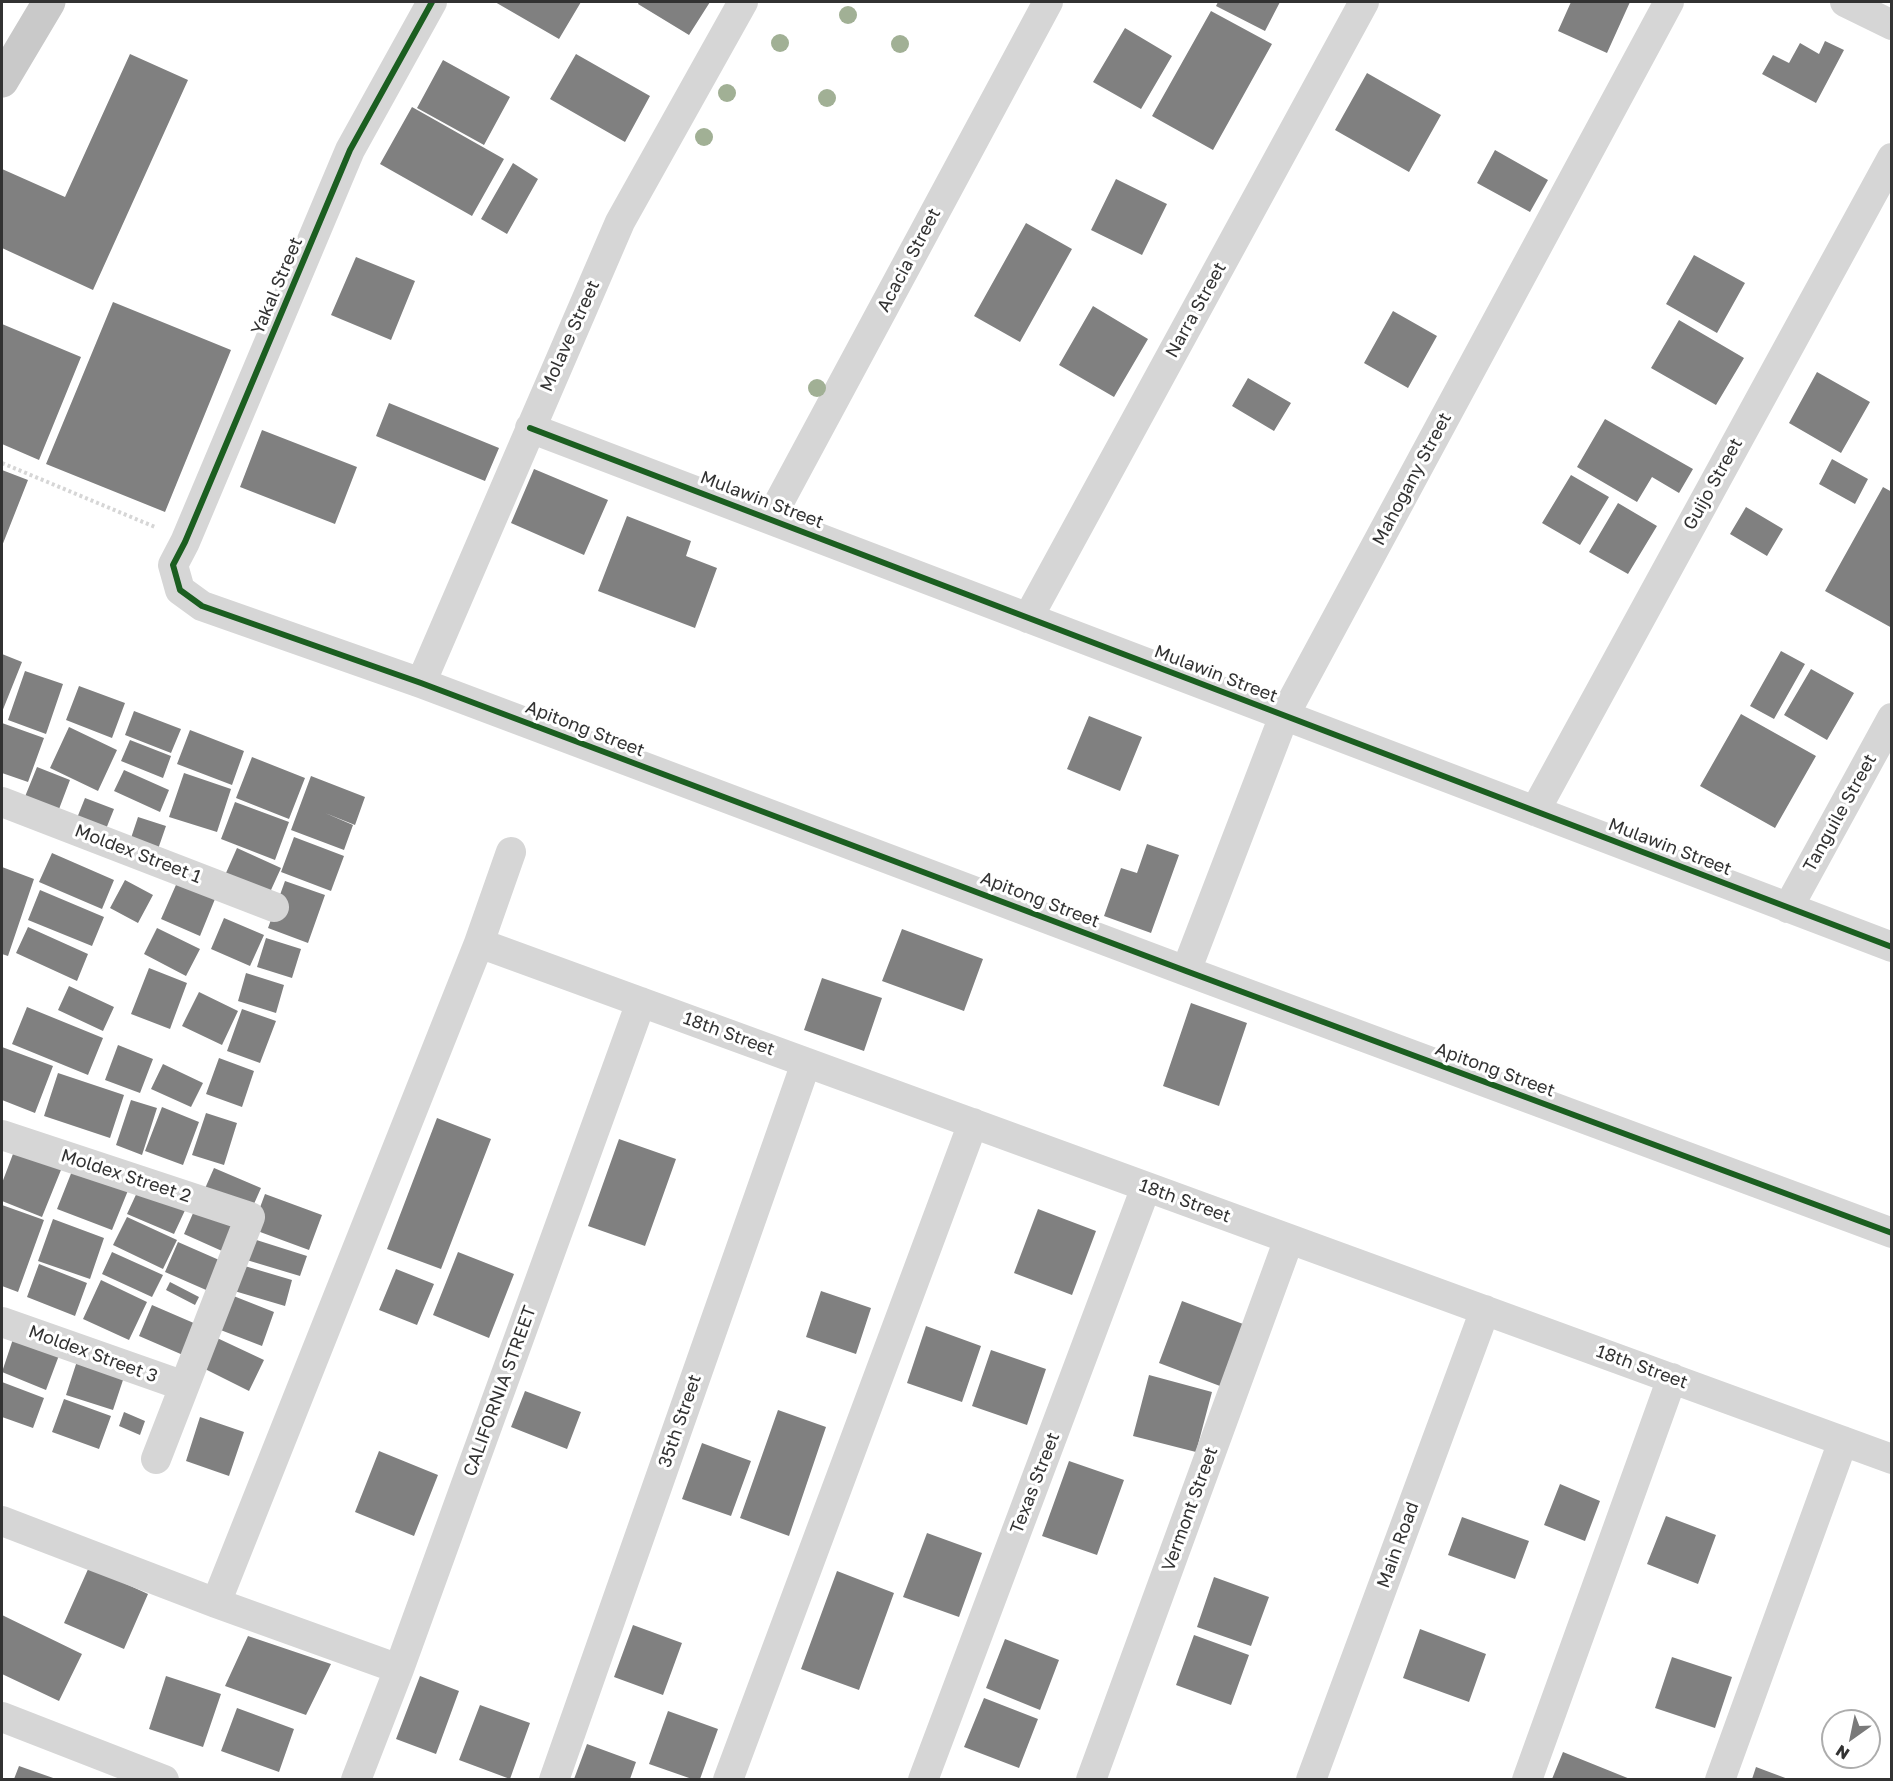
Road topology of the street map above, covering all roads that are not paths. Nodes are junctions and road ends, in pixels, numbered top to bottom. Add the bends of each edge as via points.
1 (49, 2) edge
2 (432, 2) edge
3 (743, 2) edge
4 (1048, 2) edge
5 (1364, 2) edge
6 (1669, 2) edge
7 (1845, 2) edge
8 (1892, 25) edge
9 (2, 81) edge
10 (1892, 158) edge
11 (530, 428) junction
12 (770, 519) junction
13 (180, 590) joint
14 (1028, 618) junction
15 (421, 683) junction
16 (1284, 716) junction
17 (1892, 718) edge
18 (2, 802) edge
19 (1535, 811) junction
20 (511, 852) dead end
21 (273, 907) dead end
22 (1788, 908) junction
23 (479, 943) junction
24 (1892, 947) edge
25 (1186, 971) junction
26 (641, 1002) junction
27 (806, 1063) junction
28 (973, 1123) junction
29 (2, 1135) edge
30 (1146, 1187) junction
31 (1892, 1233) edge
32 (1289, 1239) junction
33 (1485, 1310) junction
34 (2, 1322) edge
35 (1672, 1378) junction
36 (184, 1386) junction
37 (1843, 1441) junction
38 (156, 1459) dead end
39 (1892, 1459) edge
40 (2, 1521) edge
41 (216, 1603) junction
42 (399, 1669) junction
43 (2, 1717) edge
44 (164, 1779) edge
45 (356, 1779) edge
46 (554, 1779) edge
47 (728, 1779) edge
48 (923, 1779) edge
49 (1091, 1779) edge
50 (1311, 1779) edge
51 (1527, 1779) edge
52 (1720, 1779) edge

1 - 9 main road
2 - 13 street, Yakal Street via 350,150 173,565
3 - 11 street, Molave Street via 620,222
4 - 12 street, Acacia Street
5 - 14 street, Narra Street
6 - 16 street, Mahogany Street
7 - 8 street
10 - 19 street, Guijo Street
11 - 12 street, Mulawin Street
11 - 15 street, Molave Street
12 - 14 street, Mulawin Street
13 - 15 street, Apitong Street via 202,606
14 - 16 street, Mulawin Street
15 - 25 street, Apitong Street
16 - 19 street, Mulawin Street
16 - 25 street, Mahogany Street
17 - 22 street, Tanguile Street
18 - 21 street, Moldex Street 1
19 - 22 street, Mulawin Street
20 - 23 street
22 - 24 street, Mulawin Street
23 - 26 street, 18th Street
23 - 41 street
25 - 31 street, Apitong Street
26 - 27 street, 18th Street
26 - 42 street, CALIFORNIA STREET
27 - 28 street, 18th Street
27 - 46 street, 35th Street
28 - 30 street, 18th Street
28 - 47 street
29 - 36 street, Moldex Street 2 via 250,1217
30 - 32 street, 18th Street
30 - 48 street, Texas Street
32 - 33 street, 18th Street
32 - 49 street, Vermont Street
33 - 35 street, 18th Street
33 - 50 street, Main Road
34 - 36 street, Moldex Street 3
35 - 37 street, 18th Street
35 - 51 street
36 - 38 street
37 - 39 street, 18th Street
37 - 52 street
40 - 41 street
41 - 42 street
42 - 45 street, CALIFORNIA STREET
43 - 44 street

